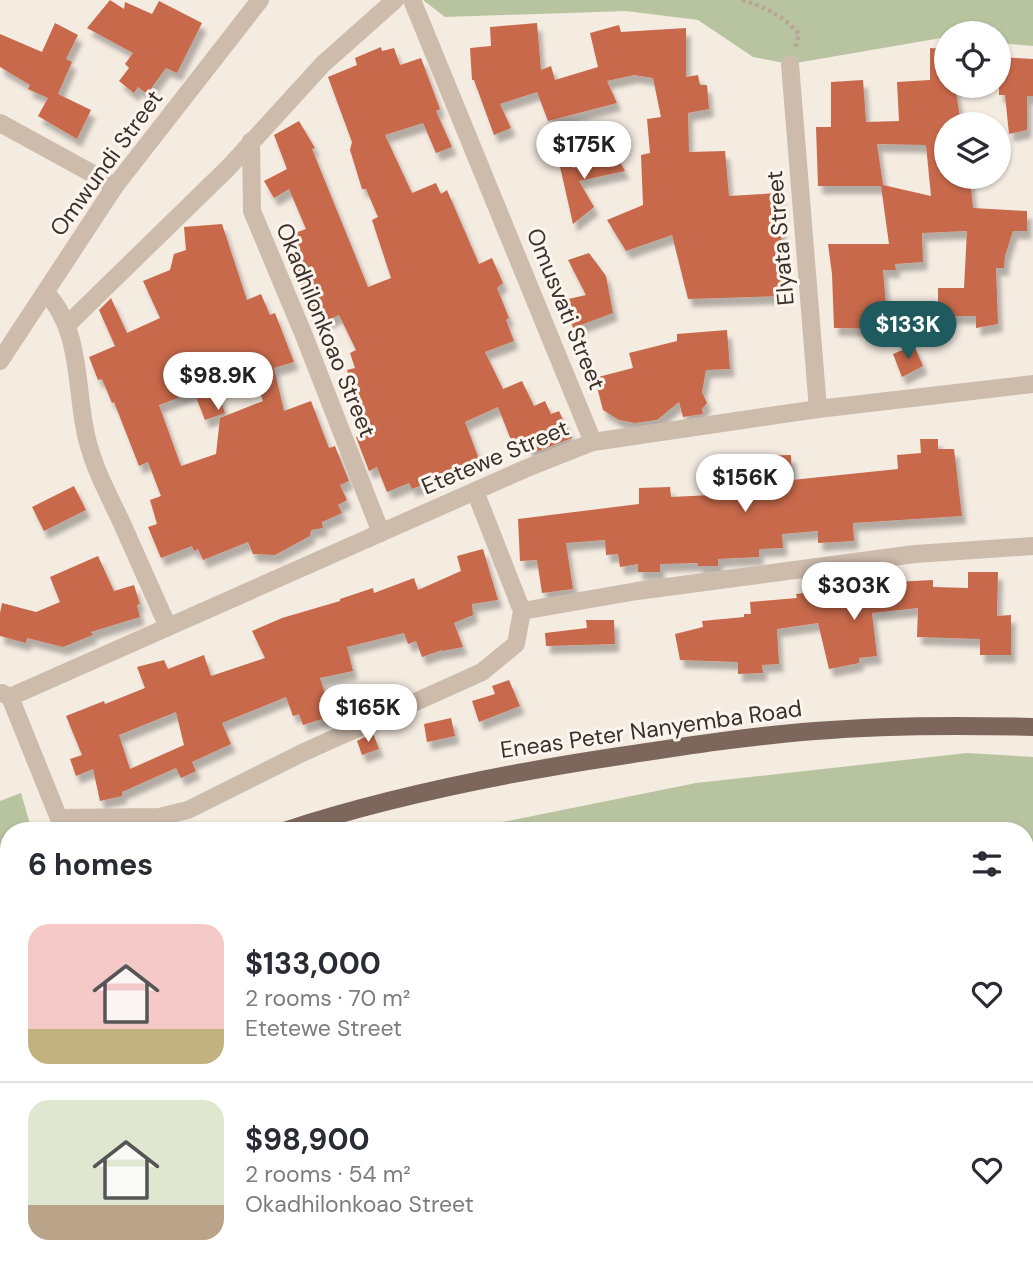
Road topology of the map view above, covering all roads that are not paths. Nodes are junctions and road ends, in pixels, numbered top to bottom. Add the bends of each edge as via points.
1 (260, 0) edge
2 (395, 0) edge
3 (412, 0) edge
4 (790, 64) road end
5 (0, 123) edge
6 (251, 141) junction
7 (115, 186) junction
8 (46, 293) junction
9 (67, 325) junction
10 (0, 361) edge
11 (1033, 384) edge
12 (818, 409) junction
13 (593, 442) junction
14 (475, 491) junction
15 (381, 533) junction
16 (1033, 546) edge
17 (522, 611) junction
18 (168, 627) junction
19 (5, 694) edge
20 (1033, 727) edge
21 (61, 822) edge
22 (110, 822) edge
23 (313, 822) edge

1 - 7 street, Omwundi Street
2 - 6 street via 323,64
3 - 13 street, Omusvati Street
4 - 12 street, Elyata Street
5 - 7 street
6 - 9 street
6 - 15 street, Okadhilonkoao Street via 251,211
7 - 8 street, Omwundi Street
8 - 9 street
8 - 10 street, Omwundi Street
9 - 18 street via 91,457
11 - 12 street, Etetewe Street
12 - 13 street, Etetewe Street
13 - 14 street, Etetewe Street
14 - 15 street, Etetewe Street
14 - 17 street
15 - 18 street, Etetewe Street
16 - 17 street via 915,554
17 - 22 street via 516,644 482,671 188,810
18 - 19 street, Etetewe Street
19 - 21 street
20 - 23 main road, Eneas Peter Nanyemba Road via 828,730 701,744 472,780

